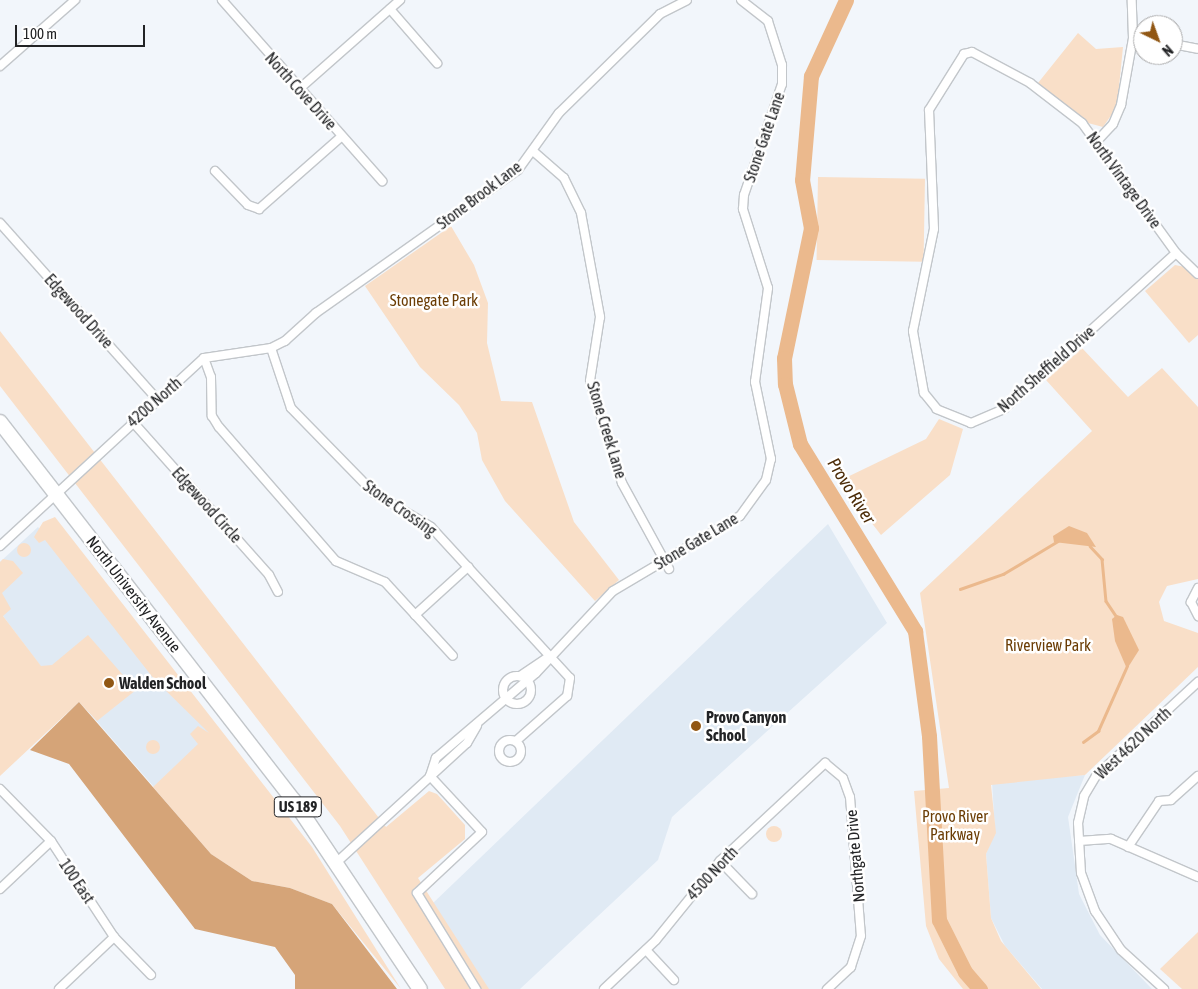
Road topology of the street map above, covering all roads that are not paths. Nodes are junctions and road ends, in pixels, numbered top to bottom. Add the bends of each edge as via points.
1 (76, 0) edge
2 (222, 0) edge
3 (400, 0) edge
4 (687, 0) edge
5 (741, 0) edge
6 (1132, 0) edge
7 (390, 9) junction
8 (1133, 38) joint
9 (1183, 46) edge
10 (1198, 49) edge
11 (964, 54) joint
12 (437, 63) dead end
13 (0, 66) edge
14 (298, 90) junction
15 (342, 137) junction
16 (1098, 140) junction
17 (533, 151) junction
18 (215, 171) dead end
19 (382, 181) dead end
20 (0, 223) edge
21 (1176, 252) junction
22 (1198, 274) edge
23 (272, 348) junction
24 (204, 358) junction
25 (157, 399) junction
26 (132, 421) junction
27 (0, 422) edge
28 (55, 492) junction
29 (0, 546) edge
30 (663, 560) junction
31 (468, 568) junction
32 (669, 569) dead end
33 (1198, 588) edge
34 (278, 592) dead end
35 (415, 614) junction
36 (1198, 616) edge
37 (453, 656) dead end
38 (550, 656) junction
39 (523, 679) junction
40 (1198, 682) edge
41 (507, 699) junction
42 (516, 742) dead end
43 (825, 762) joint
44 (430, 776) junction
45 (1198, 776) edge
46 (0, 789) edge
47 (51, 841) junction
48 (1079, 842) junction
49 (1128, 847) junction
50 (720, 861) junction
51 (337, 862) junction
52 (1198, 877) edge
53 (0, 889) edge
54 (752, 894) dead end
55 (114, 937) junction
56 (646, 950) junction
57 (151, 975) dead end
58 (674, 980) dead end
59 (59, 989) edge
60 (420, 989) edge
61 (476, 989) edge
62 (604, 989) edge
63 (827, 989) edge
64 (1164, 989) edge

1 - 13 street
2 - 14 street, North Cove Drive
3 - 7 street
4 - 17 street, Stone Brook Lane via 660,14 559,112
5 - 30 street, Stone Gate Lane via 768,21 782,65 782,84 744,195 743,210 768,288 755,382 771,459 766,480 740,516
6 - 8 street
7 - 12 street
7 - 14 street
8 - 16 street via 1118,114
9 - 10 street
11 - 16 street, North Vintage Drive via 972,52 1030,83 1063,106
11 - 21 street, North Sheffield Drive via 929,110 934,229 913,331 924,393 936,409 971,423 1004,409
14 - 15 street, North Cove Drive
15 - 18 street via 259,209 248,205
15 - 19 street, North Cove Drive
16 - 21 street, North Vintage Drive
17 - 23 street, Stone Brook Lane via 518,170
17 - 30 street, Stone Creek Lane via 564,178 581,213 600,317 590,381 622,483
20 - 25 street, Edgewood Drive
21 - 22 street, North Vintage Drive
23 - 24 street
23 - 31 street, Stone Crossing via 291,408 369,488 431,527
24 - 25 street, 4200 North
24 - 35 street via 211,377 212,416 219,426 336,561 374,575
25 - 26 street, 4200 North
26 - 28 street, 4200 North
26 - 34 street, Edgewood Circle via 269,575
27 - 28 highway, North University Avenue / US 189
28 - 29 street, 4200 North
28 - 51 highway, North University Avenue / US 189
30 - 32 street, Stone Creek Lane
30 - 38 street, Stone Gate Lane via 613,591
31 - 35 street
31 - 38 street, Stone Crossing
33 - 36 street via 1192,602
35 - 37 street
38 - 39 street, Stone Gate Lane
38 - 42 street, Stone Crossing via 572,687
39 - 41 street, Stone Gate Lane
39 - 41 street, Stone Gate Lane via 513,676 502,685
39 - 41 street via 530,696 520,705
40 - 48 street, West 4620 North via 1096,776 1082,803
41 - 44 street, Stone Gate Lane via 479,724 467,743
43 - 50 street, 4500 North
43 - 63 street, Northgate Drive via 843,778 850,797 861,936 856,958
44 - 51 street, Stone Gate Lane
44 - 61 street via 482,832 417,894
45 - 49 street via 1171,800 1159,801
46 - 47 street, 100 East
47 - 53 street
47 - 55 street, 100 East
48 - 49 street via 1111,839
48 - 64 street, West 4620 North via 1081,873 1095,911 1122,950
49 - 52 street
50 - 54 street
50 - 56 street, 4500 North
51 - 60 highway, North University Avenue / US 189
55 - 57 street, 100 East
55 - 59 street
56 - 58 street
56 - 62 street, 4500 North

